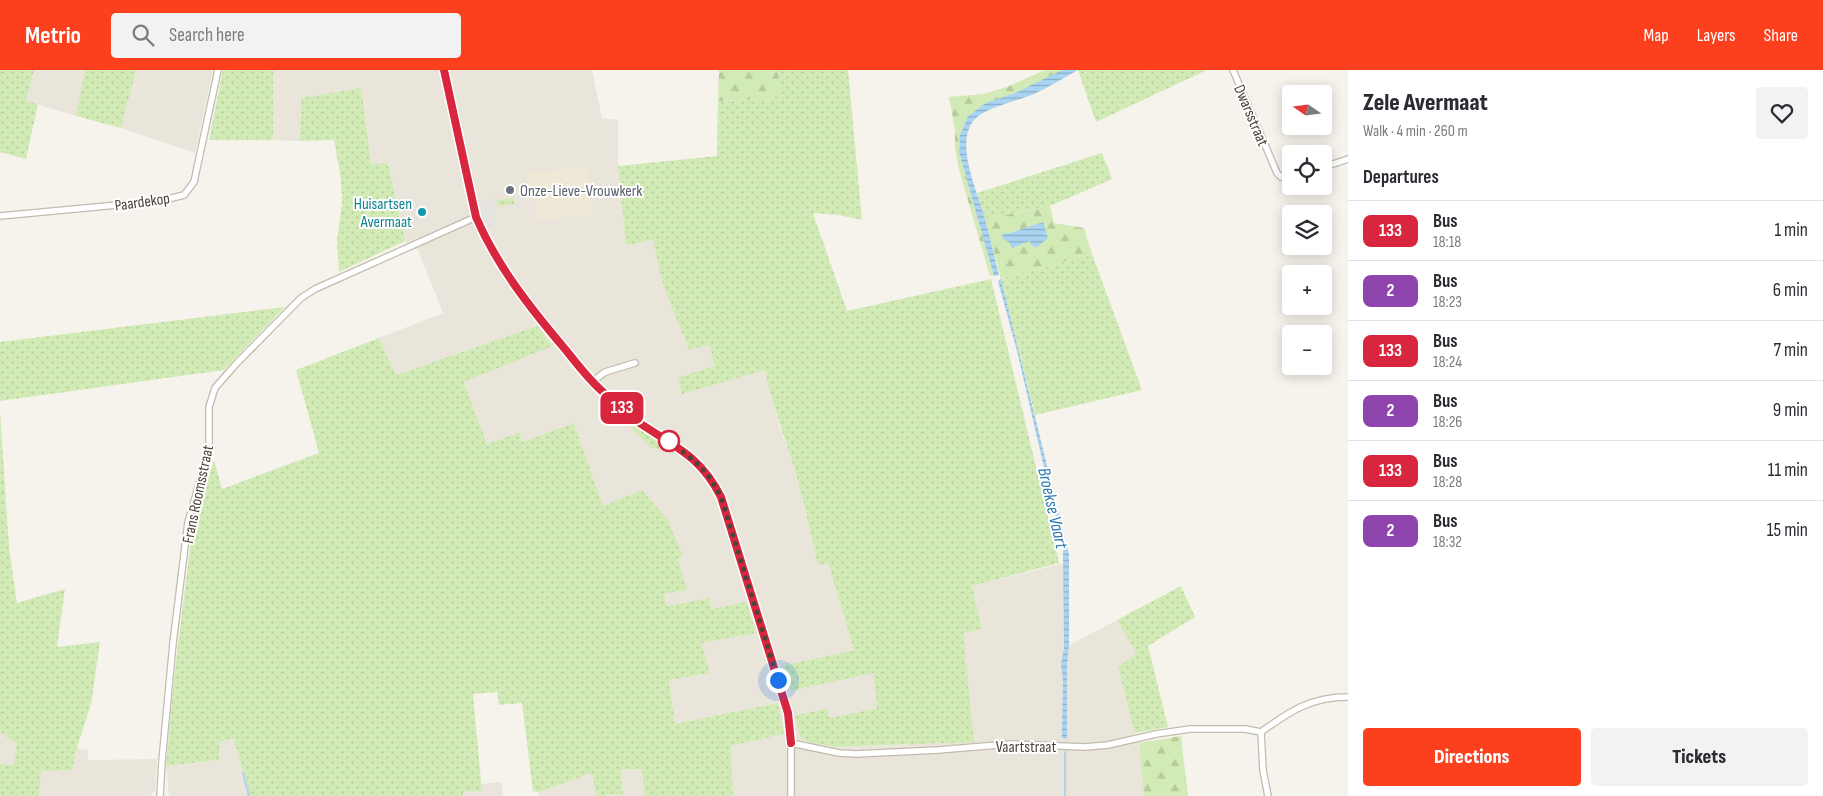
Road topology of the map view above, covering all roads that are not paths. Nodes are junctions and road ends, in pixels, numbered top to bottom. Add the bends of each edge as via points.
1 (218, 70) edge
2 (444, 70) edge
3 (1233, 70) edge
4 (1348, 158) edge
5 (1332, 164) edge
6 (1282, 177) edge
7 (0, 216) edge
8 (476, 217) junction
9 (635, 363) dead end
10 (592, 382) junction
11 (1348, 698) edge
12 (1261, 732) junction
13 (791, 743) junction
14 (160, 796) edge
15 (791, 796) edge
16 (1268, 796) edge

1 - 7 street, Paardekop via 194,182 184,195 160,201
2 - 8 street
3 - 6 street, Dwarsstraat via 1277,173
4 - 5 street
8 - 10 street via 485,239 541,321
8 - 14 street, Frans Roomsstraat via 302,298 215,388 209,407 209,450 188,522 173,643
9 - 10 street via 605,372
10 - 13 street via 640,422 685,452 714,483 788,713
11 - 12 street via 1310,702
12 - 13 street, Vaartstraat via 1190,729 1108,745 1010,744 856,754
12 - 16 street
13 - 15 street

